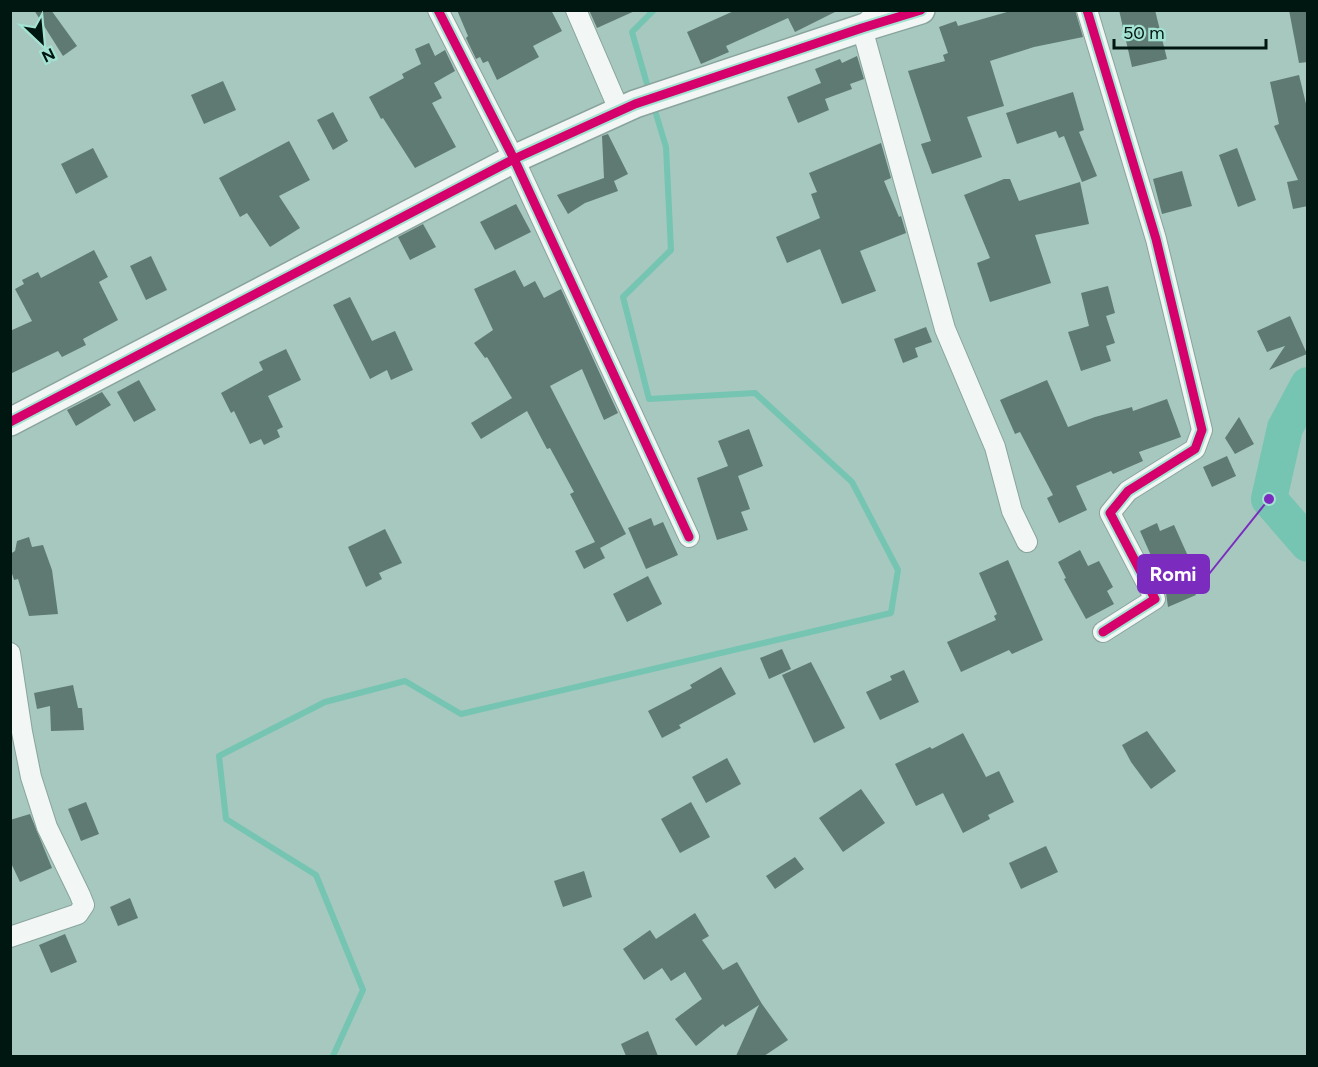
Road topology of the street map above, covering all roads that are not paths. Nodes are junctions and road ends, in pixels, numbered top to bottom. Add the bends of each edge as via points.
1 (438, 10) edge
2 (576, 10) edge
3 (921, 10) edge
4 (1087, 10) edge
5 (870, 19) edge
6 (627, 108) junction
7 (514, 159) junction
8 (39, 405) junction
9 (10, 409) edge
10 (10, 422) edge
11 (689, 537) dead end
12 (1027, 542) dead end
13 (1103, 632) dead end
14 (11, 656) edge
15 (10, 937) edge

1 - 7 street
2 - 6 street
3 - 5 street
4 - 13 street via 1156,239 1202,430 1194,449 1128,491 1110,513 1155,599
5 - 6 street
5 - 12 street via 945,328 995,447 1012,511
6 - 7 street
7 - 8 street
7 - 11 street
8 - 9 street
8 - 10 street
14 - 15 street via 31,777 46,827 84,905 78,914

